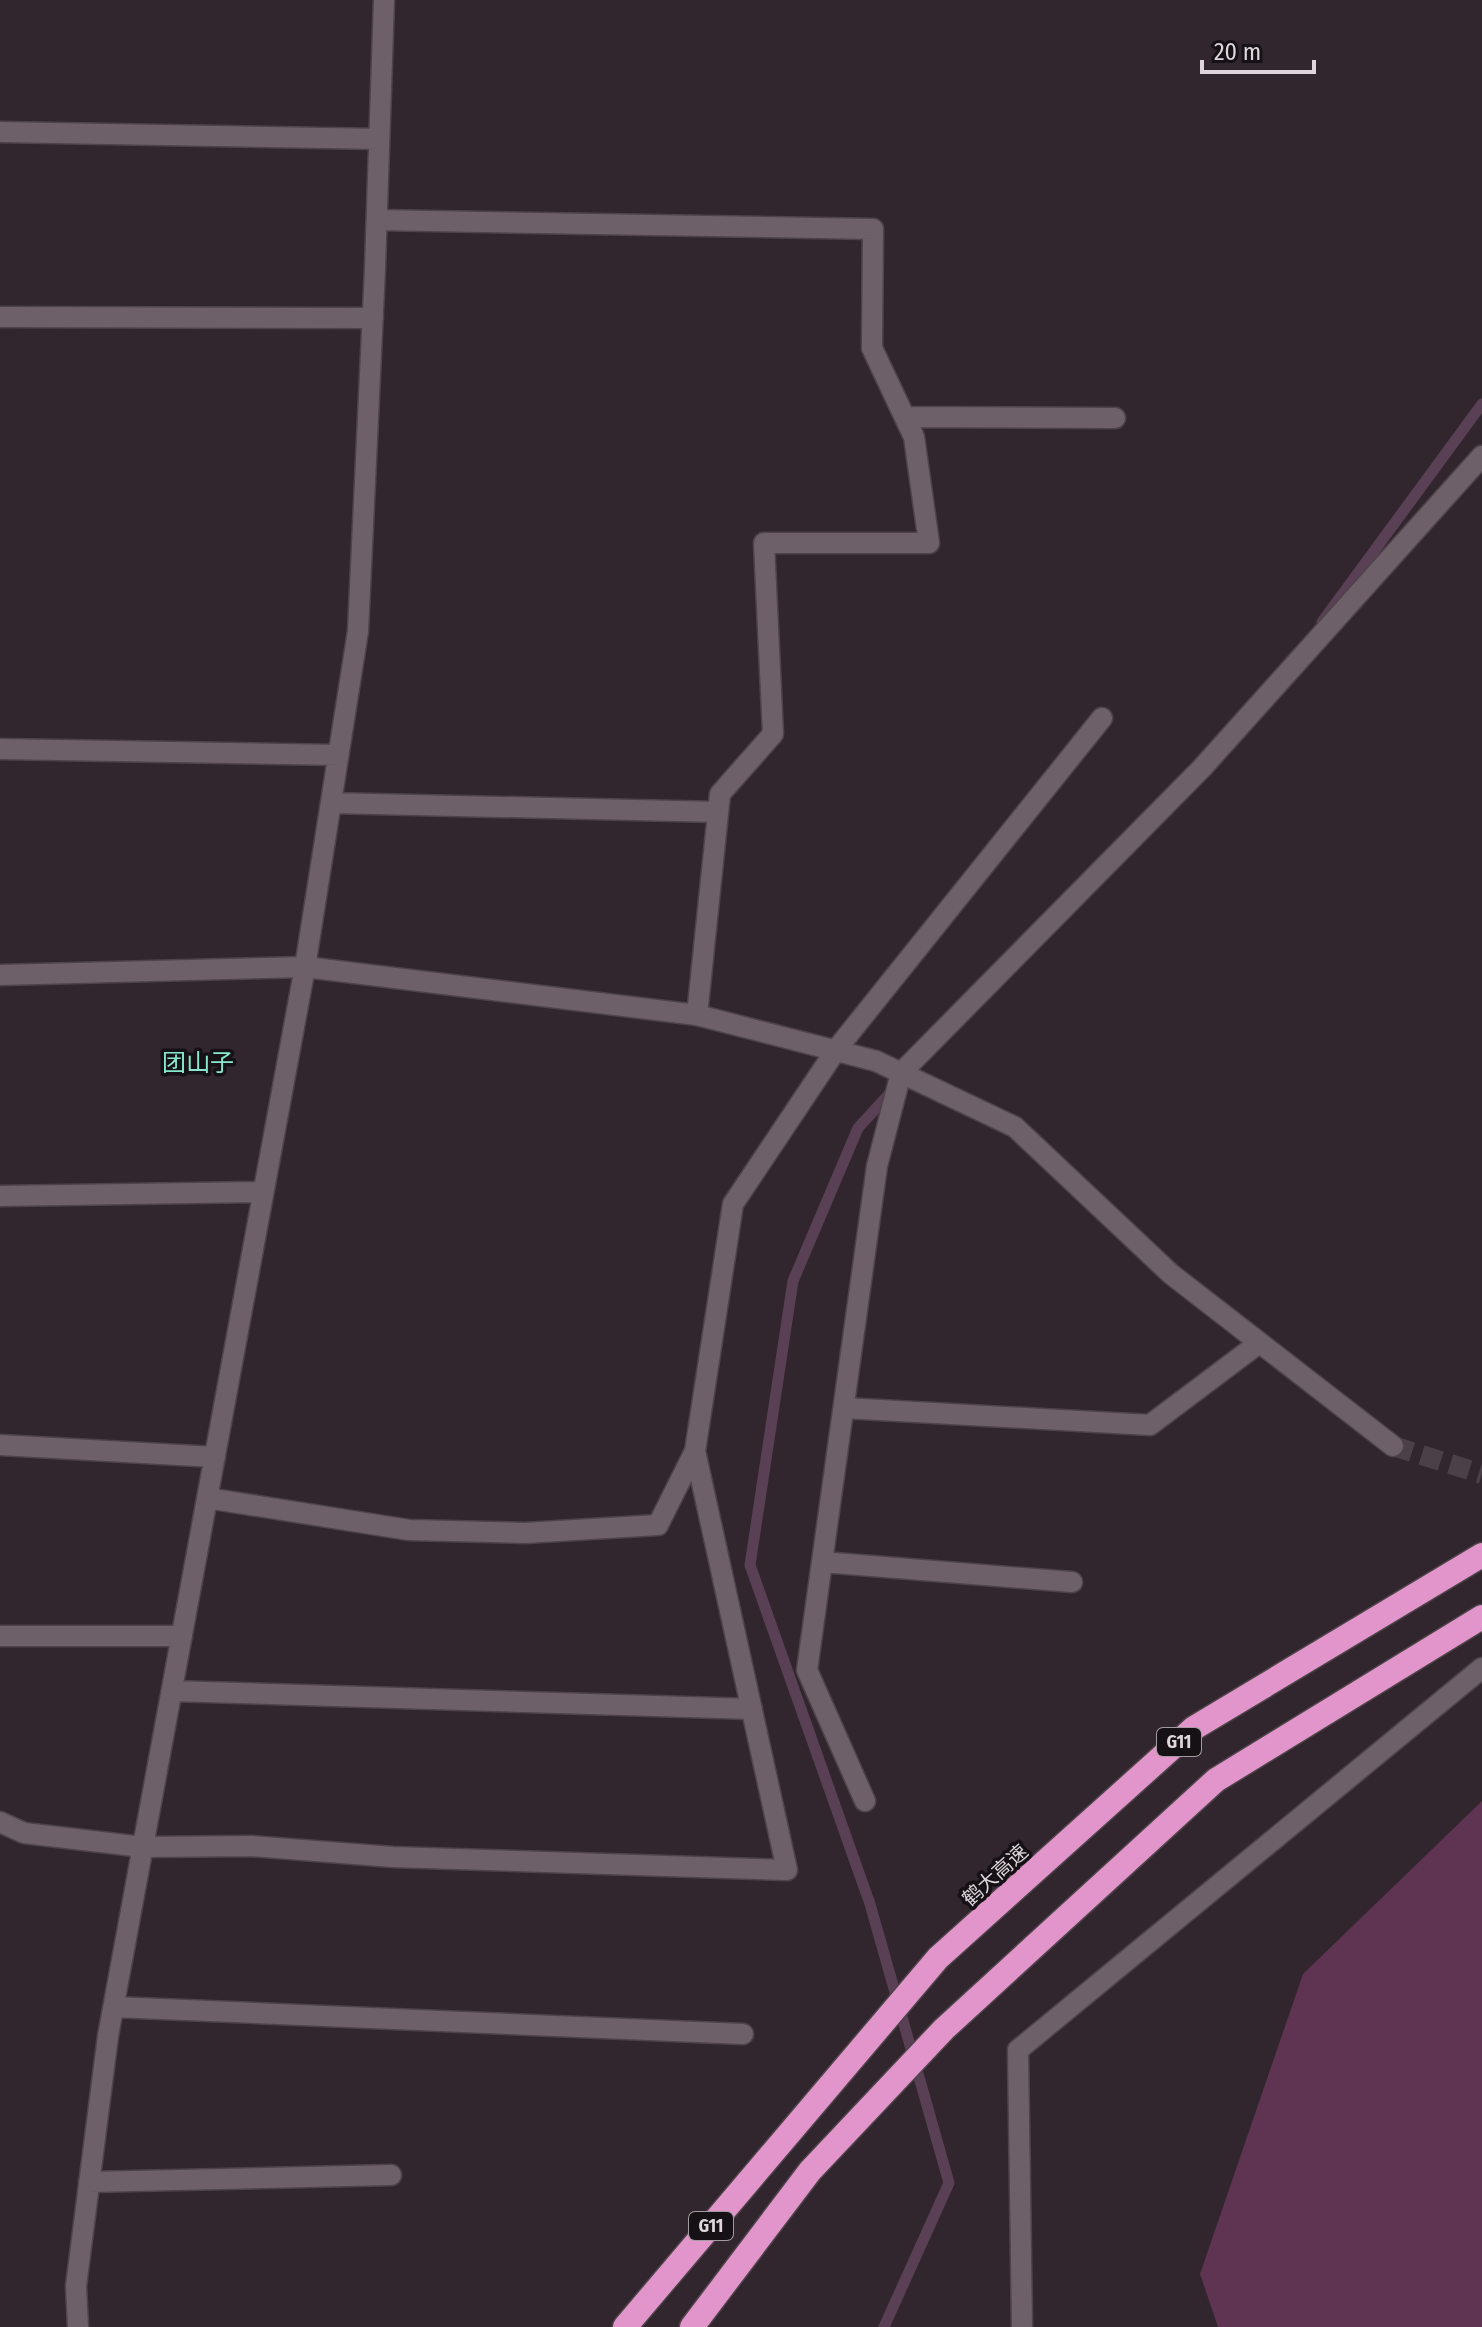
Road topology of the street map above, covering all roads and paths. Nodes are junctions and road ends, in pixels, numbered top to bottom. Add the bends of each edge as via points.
1 (384, 0) edge
2 (0, 132) edge
3 (379, 139) junction
4 (377, 220) junction
5 (0, 317) edge
6 (373, 318) junction
7 (905, 417) junction
8 (1115, 418) dead end
9 (1482, 456) edge
10 (1102, 718) dead end
11 (0, 749) edge
12 (338, 755) junction
13 (331, 803) junction
14 (718, 812) junction
15 (305, 967) junction
16 (0, 975) edge
17 (697, 1015) junction
18 (836, 1050) junction
19 (901, 1073) junction
20 (263, 1192) junction
21 (0, 1196) edge
22 (1259, 1343) junction
23 (844, 1408) junction
24 (0, 1445) edge
25 (1393, 1446) tunnel mouth
26 (695, 1451) junction
27 (215, 1457) junction
28 (207, 1498) junction
29 (1482, 1555) edge
30 (822, 1562) junction
31 (1072, 1582) dead end
32 (1482, 1617) edge
33 (0, 1636) edge
34 (182, 1636) junction
35 (1482, 1668) edge
36 (172, 1691) junction
37 (752, 1709) junction
38 (865, 1801) dead end
39 (0, 1822) edge
40 (143, 1847) junction
41 (114, 2007) junction
42 (743, 2034) dead end
43 (391, 2175) dead end
44 (89, 2182) junction
45 (78, 2327) edge
46 (625, 2327) edge
47 (692, 2327) edge
48 (1022, 2327) edge

1 - 3 street
2 - 3 street
3 - 4 street
4 - 6 street
4 - 7 street via 873,229 872,348
5 - 6 street
6 - 12 street via 358,631
7 - 8 street
7 - 14 street via 914,437 929,543 764,543 773,734 720,794
9 - 19 street via 1202,768
10 - 18 street
11 - 12 street
12 - 13 street
13 - 14 street
13 - 15 street
14 - 17 street
15 - 16 street
15 - 17 street
15 - 20 street
17 - 18 street
18 - 19 street
18 - 26 street via 733,1204
19 - 22 street via 1015,1127 1171,1274
19 - 23 street via 877,1166
20 - 21 street
20 - 27 street
22 - 23 street via 1150,1425
22 - 25 street
23 - 30 street
24 - 27 street
26 - 28 street via 658,1525 525,1533 409,1530
26 - 37 street
27 - 28 street
28 - 34 street
29 - 46 highway, 鹤大高速 / G11 via 1194,1728 938,1958
30 - 31 street
30 - 38 street via 807,1670
32 - 47 highway, G11 via 1216,1780 934,2041 810,2171
33 - 34 street
34 - 36 street
35 - 48 street via 1018,2050
36 - 37 street
36 - 40 street
37 - 40 street via 787,1870 393,1857 251,1846
39 - 40 street via 24,1833
40 - 41 street
41 - 42 street
41 - 44 street
43 - 44 street
44 - 45 street via 76,2286

